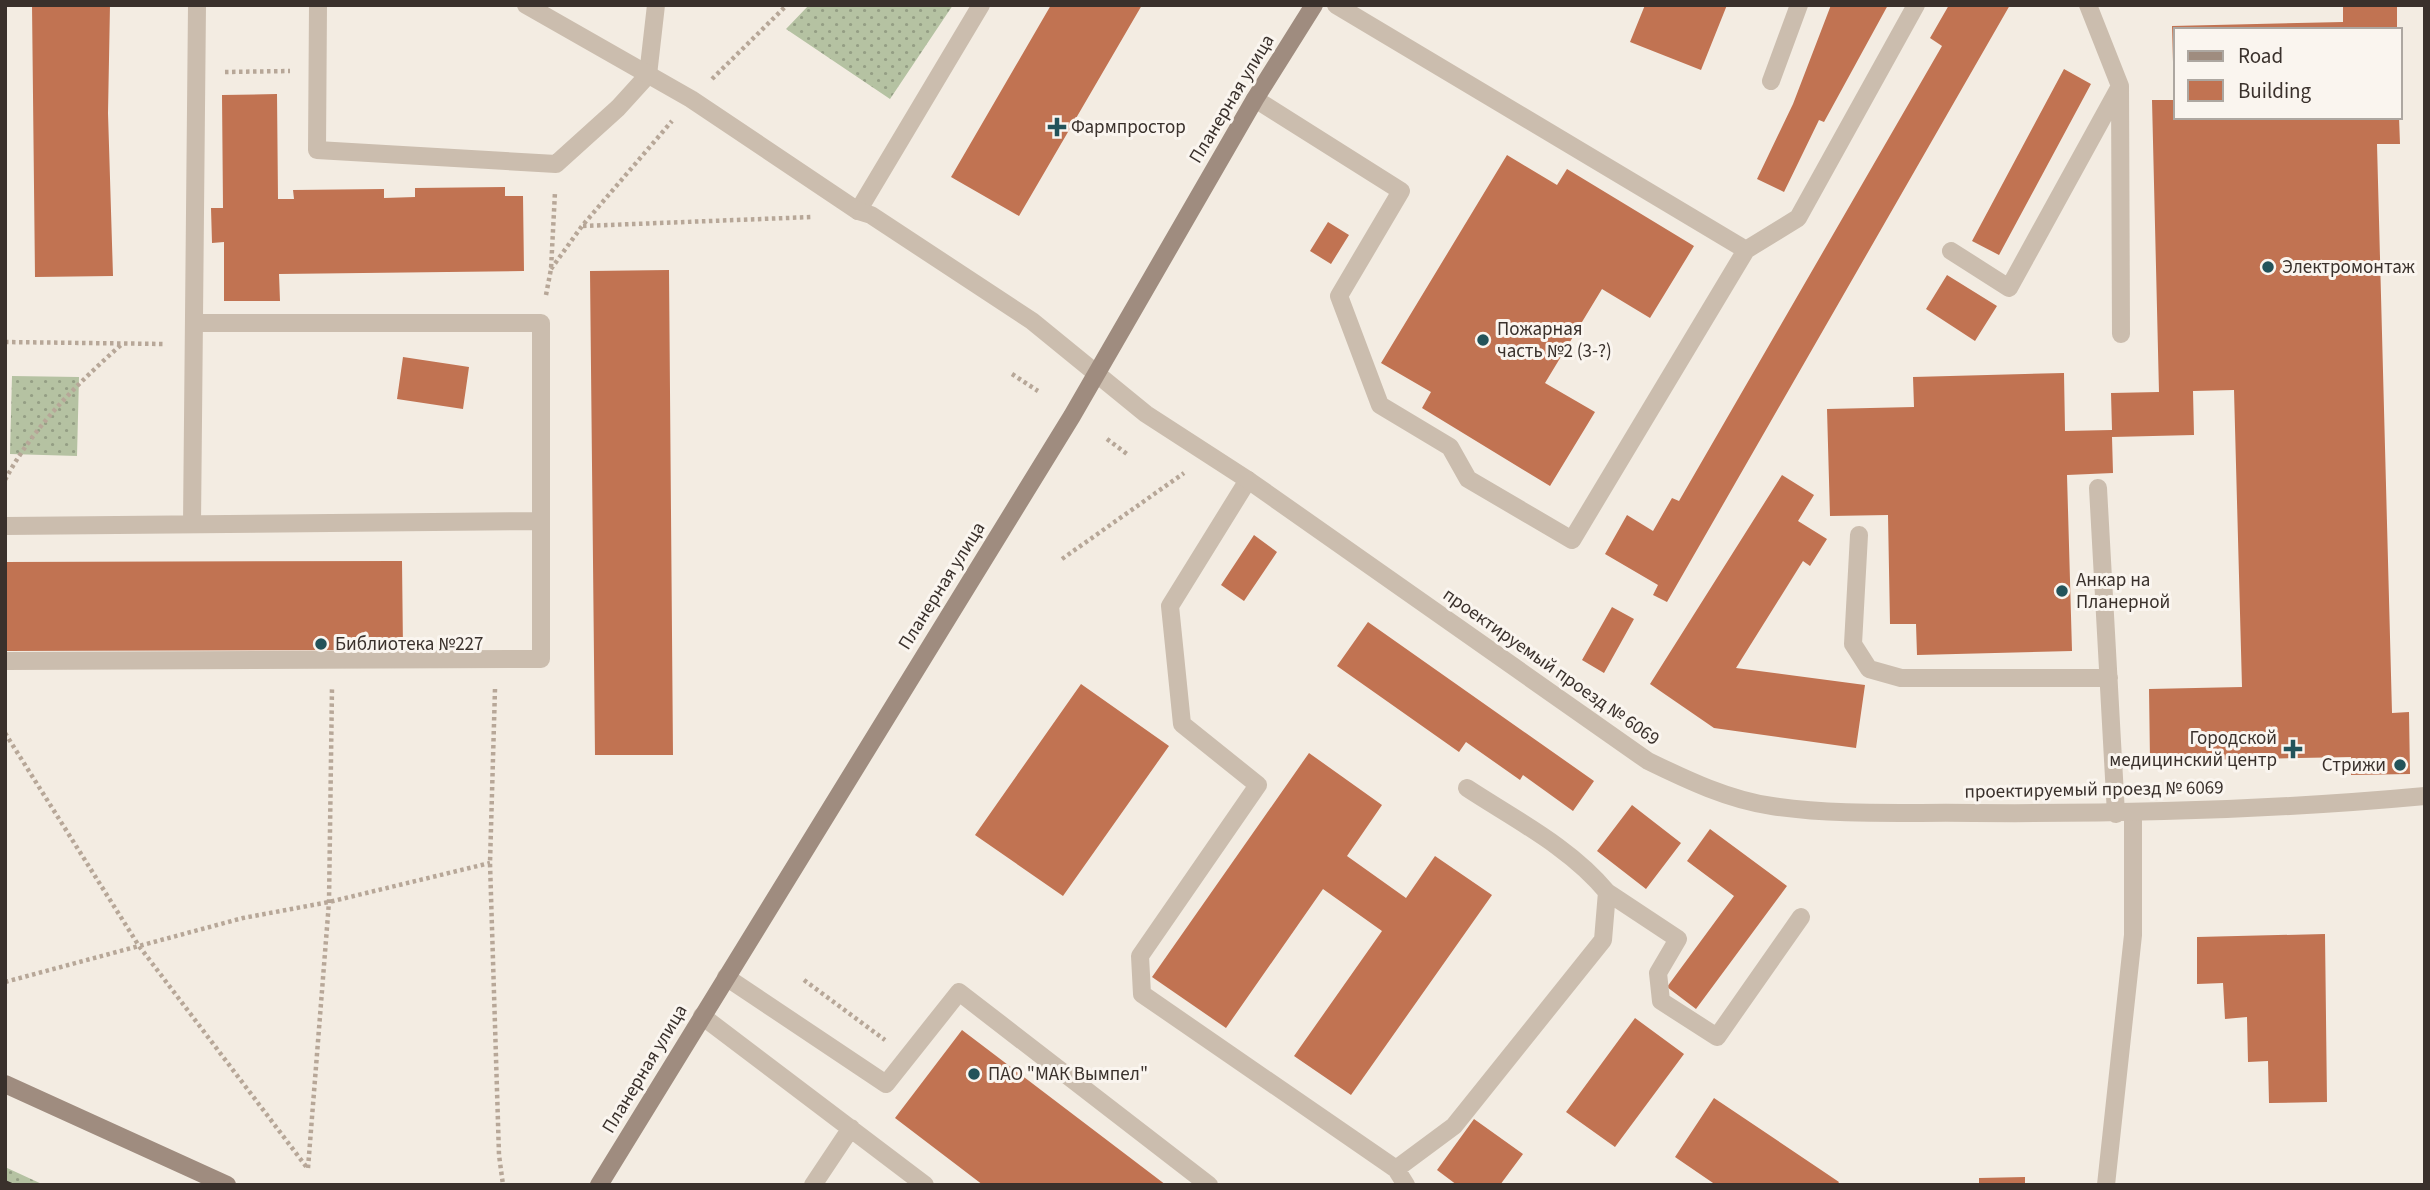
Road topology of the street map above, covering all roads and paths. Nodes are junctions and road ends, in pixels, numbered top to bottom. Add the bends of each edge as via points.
1 (197, 5) edge
2 (318, 5) edge
3 (526, 5) edge
4 (656, 5) edge
5 (788, 5) edge
6 (981, 5) edge
7 (1314, 5) edge
8 (1336, 5) edge
9 (1800, 5) edge
10 (1916, 5) edge
11 (2088, 5) edge
12 (317, 71) junction
13 (197, 72) junction
14 (648, 75) junction
15 (1771, 81) dead end
16 (2120, 86) junction
17 (691, 99) junction
18 (1255, 99) junction
19 (556, 164) junction
20 (858, 211) junction
21 (816, 217) dead end
22 (582, 226) junction
23 (1746, 250) junction
24 (1951, 251) dead end
25 (551, 269) junction
26 (194, 323) junction
27 (541, 323) junction
28 (2121, 334) dead end
29 (5, 342) edge
30 (122, 344) junction
31 (194, 344) junction
32 (1012, 374) dead end
33 (1097, 374) junction
34 (1038, 391) dead end
35 (1107, 439) dead end
36 (1127, 454) dead end
37 (1191, 467) dead end
38 (5, 480) edge
39 (1248, 481) junction
40 (2098, 488) dead end
41 (540, 521) junction
42 (192, 524) junction
43 (5, 526) edge
44 (1859, 535) dead end
45 (1062, 559) dead end
46 (332, 659) junction
47 (496, 659) junction
48 (5, 661) edge
49 (2109, 678) junction
50 (5, 733) edge
51 (1466, 788) dead end
52 (2425, 796) edge
53 (2124, 813) junction
54 (490, 863) junction
55 (1607, 892) junction
56 (329, 902) junction
57 (1801, 917) dead end
58 (139, 946) junction
59 (726, 977) junction
60 (804, 980) dead end
61 (5, 982) edge
62 (702, 1016) junction
63 (872, 1031) dead end
64 (5, 1084) edge
65 (850, 1128) junction
66 (1396, 1169) junction
67 (227, 1185) edge
68 (503, 1185) edge
69 (599, 1185) edge
70 (813, 1185) edge
71 (925, 1185) edge
72 (1209, 1185) edge
73 (1406, 1185) edge
74 (2106, 1185) edge

1 - 13 street
2 - 12 street
3 - 14 street, проектируемый проезд № 6069
4 - 14 street
5 - 17 path
6 - 20 street
7 - 18 main road, Планерная улица
8 - 23 street
9 - 15 street
10 - 23 street via 1798,218
11 - 16 street
12 - 13 path
12 - 19 street via 317,150
13 - 26 street
14 - 17 street, проектируемый проезд № 6069
14 - 19 street
16 - 24 street via 2009,288
16 - 28 street
17 - 20 street, проектируемый проезд № 6069
17 - 22 path
18 - 23 street via 1401,191 1339,296 1380,405 1450,447 1468,478 1572,540
18 - 33 main road, Планерная улица
19 - 25 path
20 - 33 street, проектируемый проезд № 6069 via 871,215 1032,321
21 - 22 path
22 - 25 path
25 - 27 path
26 - 27 street
26 - 31 street
27 - 41 street
29 - 30 path
30 - 31 path
30 - 38 path via 79,382 19,454
31 - 42 street
32 - 34 path
33 - 39 street, проектируемый проезд № 6069 via 1146,414
33 - 59 main road, Планерная улица
35 - 36 path
37 - 45 path
39 - 53 street, проектируемый проезд № 6069 via 1648,761 1702,787 1771,806 1832,811
39 - 66 street via 1170,606 1182,724 1258,785 1140,956 1142,994
40 - 49 street
41 - 42 street
41 - 47 street via 541,659
42 - 43 street
44 - 49 street via 1853,644 1869,669 1901,678
46 - 47 street
46 - 48 street
46 - 56 path
47 - 54 path
49 - 53 street
50 - 58 path
51 - 55 street via 1560,849 1591,872
52 - 53 street, проектируемый проезд № 6069 via 2331,805
53 - 74 street via 2133,935
54 - 56 path
54 - 68 path
55 - 57 street via 1678,939 1658,973 1661,1001 1717,1037
55 - 66 street via 1603,940 1454,1126
56 - 58 path via 243,918
56 - 58 path via 308,1169
58 - 61 path
59 - 62 main road, Планерная улица
59 - 72 street via 886,1084 959,992
60 - 63 path
62 - 65 street
62 - 69 main road, Планерная улица
64 - 67 main road
65 - 70 street
65 - 71 street
66 - 73 street

